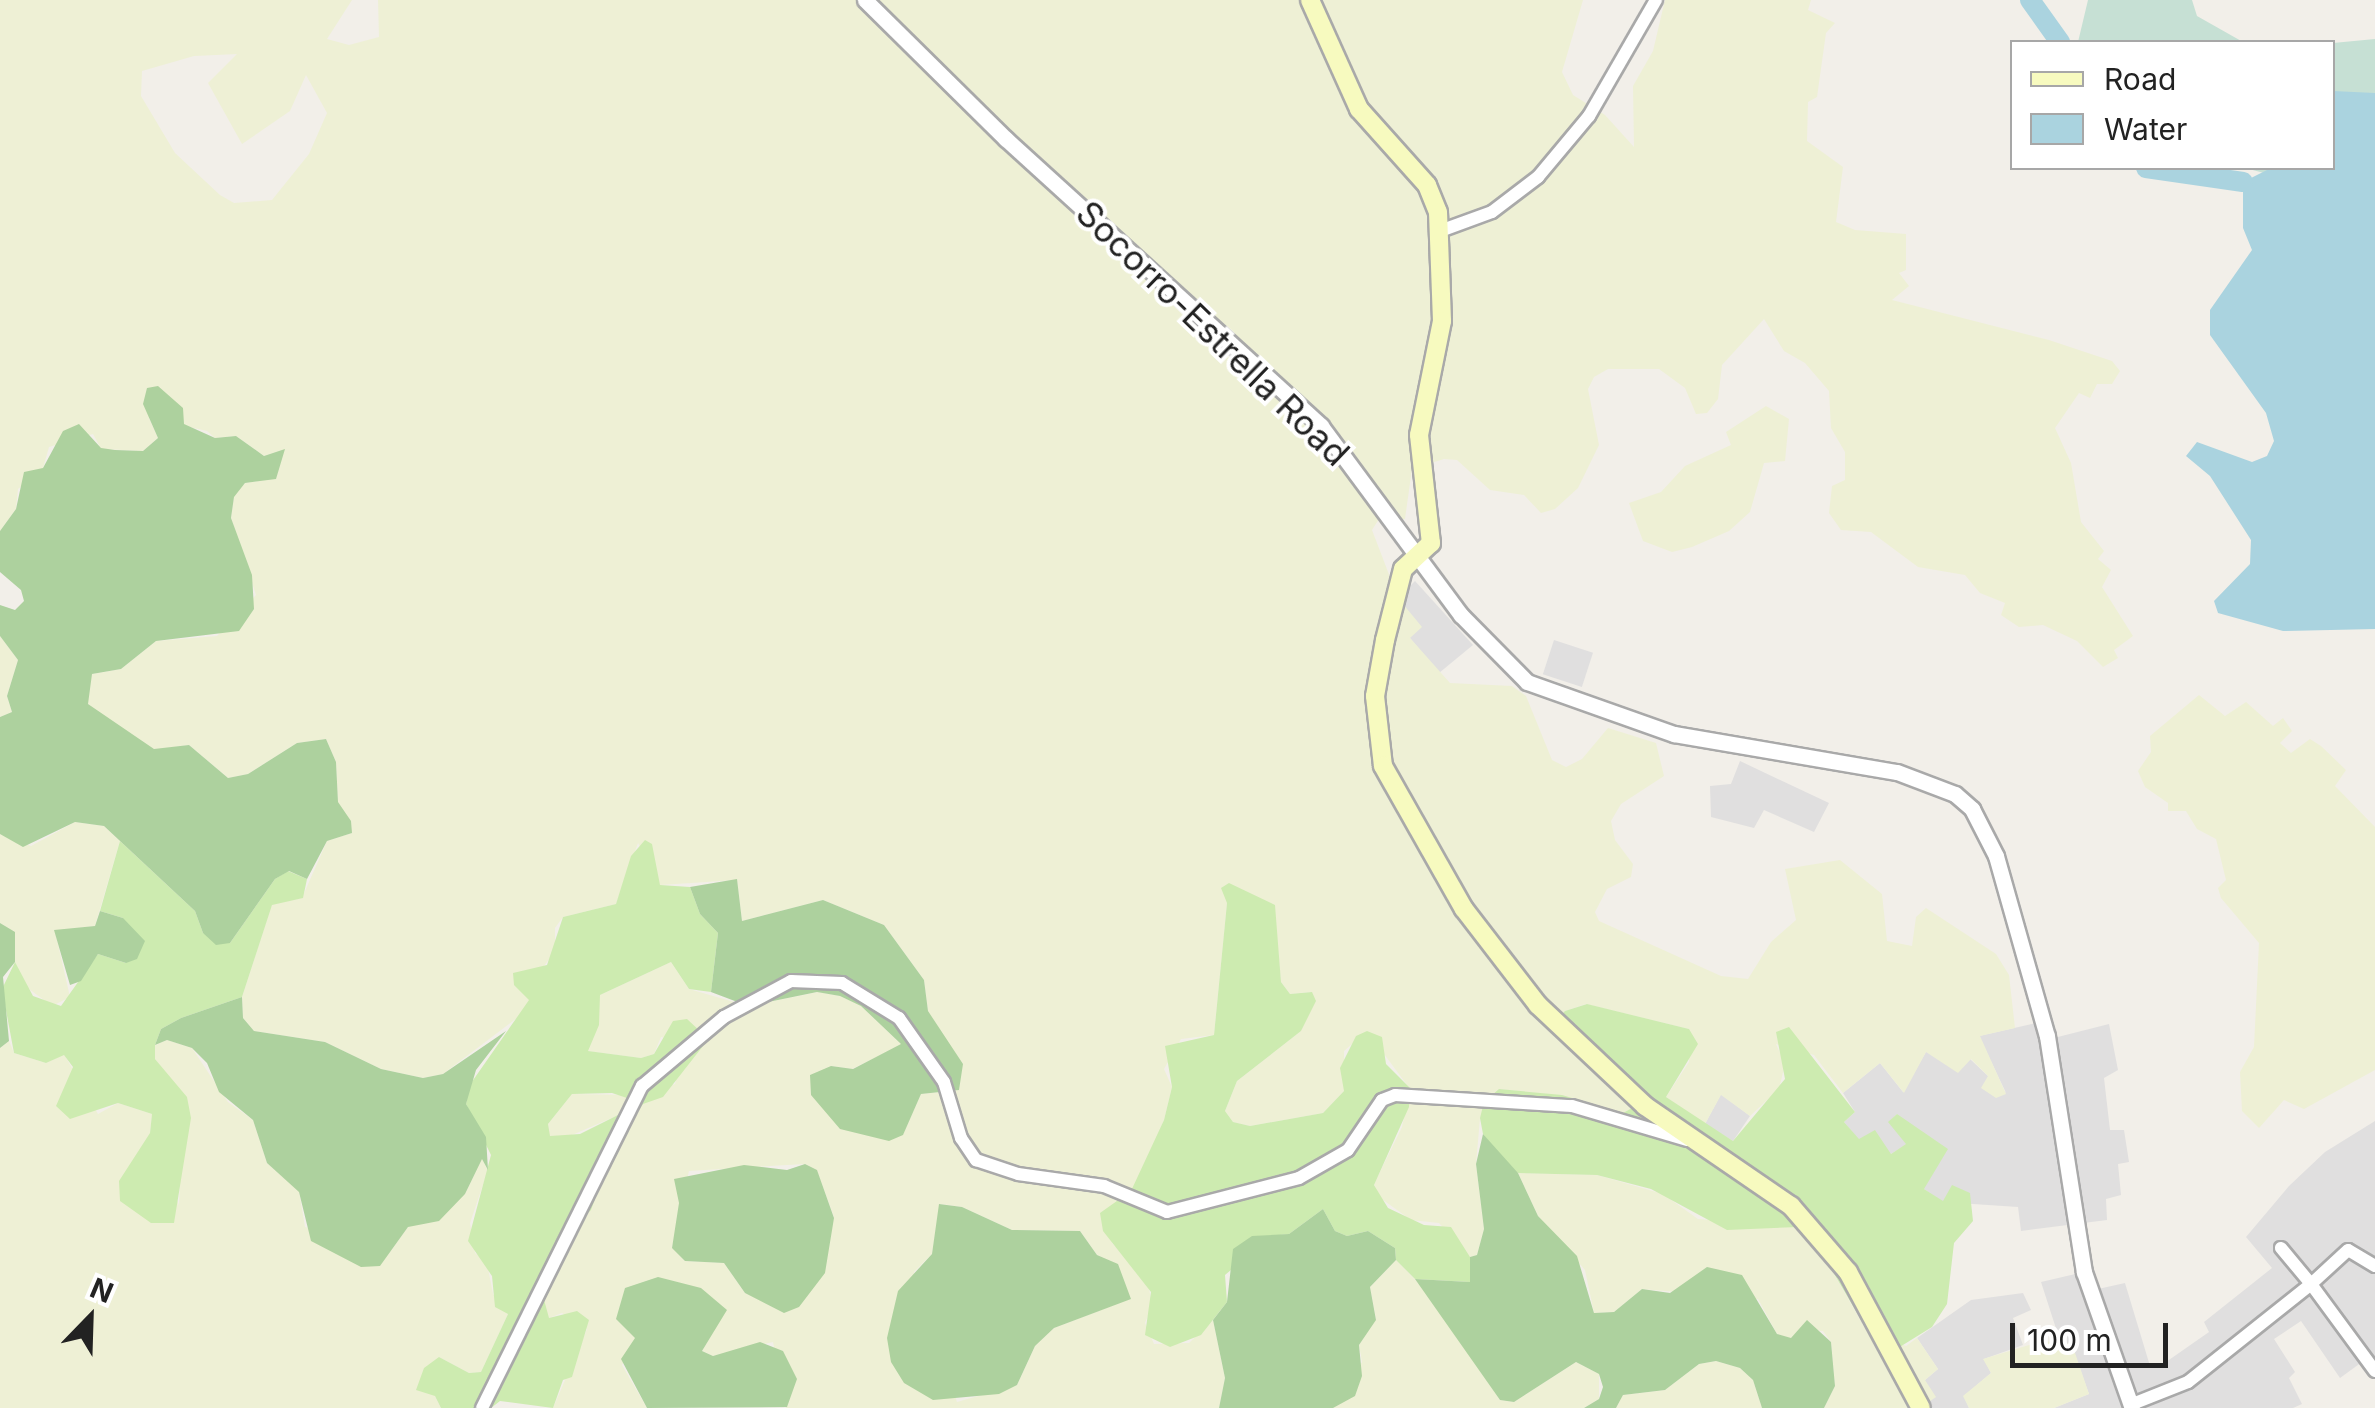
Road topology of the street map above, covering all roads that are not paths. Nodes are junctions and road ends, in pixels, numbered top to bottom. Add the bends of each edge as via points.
1 (864, 0) edge
2 (1310, 0) edge
3 (1656, 0) edge
4 (1440, 231) junction
5 (1417, 558) junction
6 (1694, 1141) junction
7 (2281, 1248) dead end
8 (2375, 1266) edge
9 (2311, 1284) junction
10 (2375, 1371) edge
11 (2131, 1407) edge
12 (482, 1408) edge
13 (1921, 1408) edge

1 - 5 street, Socorro-Estrella Road via 1321,426
2 - 4 main road via 1360,108 1427,185
3 - 4 street via 1589,116 1538,177 1492,212
4 - 5 main road via 1442,322 1420,435 1432,543
5 - 6 main road via 1400,578 1376,680 1382,766 1464,909 1538,1005 1602,1071
5 - 11 street, Socorro-Estrella Road via 1497,656 1544,690 1674,734 1897,772 1955,794 1972,809 1996,856 2047,1036 2066,1128 2078,1244
6 - 12 street via 1572,1106 1395,1095 1382,1100 1348,1150 1298,1178 1167,1212 1104,1186 1018,1174 976,1160 961,1138 944,1082 899,1018 842,983 791,980 724,1017 642,1086
6 - 13 main road via 1765,1184 1820,1238 1848,1272
7 - 9 street
8 - 9 street via 2348,1250
9 - 10 street
9 - 11 street via 2198,1375

